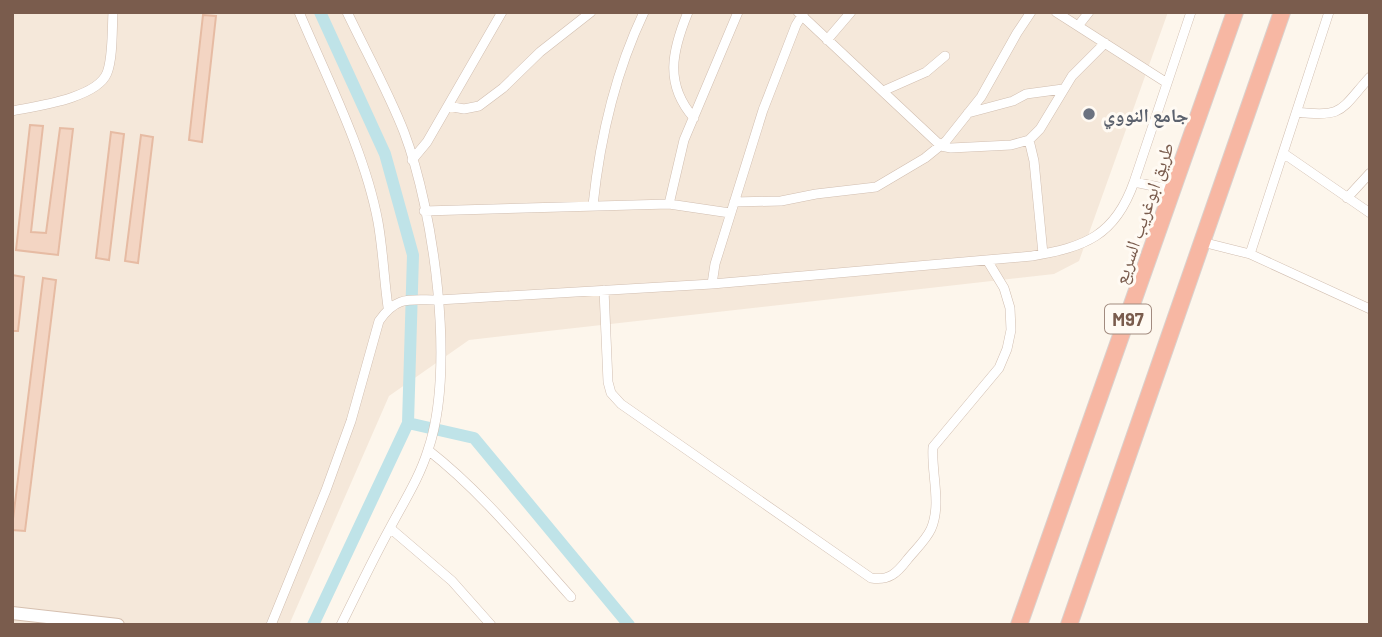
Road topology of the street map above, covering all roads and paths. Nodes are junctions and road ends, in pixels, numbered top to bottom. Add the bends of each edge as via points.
1 (113, 12) edge
2 (299, 12) edge
3 (347, 12) edge
4 (502, 12) edge
5 (591, 12) edge
6 (644, 12) edge
7 (688, 12) edge
8 (738, 12) edge
9 (851, 12) edge
10 (1031, 12) edge
11 (1056, 12) edge
12 (1089, 12) edge
13 (1191, 12) edge
14 (1235, 12) edge
15 (1282, 12) edge
16 (1329, 12) edge
17 (801, 13) edge
18 (1078, 26) junction
19 (827, 40) junction
20 (1105, 43) junction
21 (945, 56) dead end
22 (1370, 77) edge
23 (1167, 83) junction
24 (1063, 89) junction
25 (883, 92) junction
26 (448, 106) junction
27 (12, 111) edge
28 (1297, 112) junction
29 (968, 113) junction
30 (694, 118) junction
31 (1029, 140) junction
32 (941, 146) junction
33 (1283, 153) junction
34 (412, 160) junction
35 (1370, 173) edge
36 (1134, 182) junction
37 (1173, 190) junction
38 (1347, 198) junction
39 (734, 202) junction
40 (669, 204) junction
41 (593, 205) junction
42 (425, 211) junction
43 (730, 213) junction
44 (1370, 213) edge
45 (1202, 242) junction
46 (1043, 254) junction
47 (1250, 254) junction
48 (987, 260) junction
49 (712, 284) junction
50 (604, 290) junction
51 (438, 300) junction
52 (388, 307) junction
53 (1370, 309) edge
54 (428, 450) junction
55 (390, 528) junction
56 (571, 597) dead end
57 (12, 613) edge
58 (1020, 621) edge
59 (118, 625) edge
60 (271, 625) edge
61 (341, 625) edge
62 (491, 625) edge
63 (1069, 625) edge

1 - 27 street via 109,65 98,85 68,98
2 - 52 street via 344,115 365,177 378,222
3 - 34 street via 396,114
4 - 26 street
5 - 26 street via 479,106
6 - 41 street via 609,109
7 - 30 street via 675,49 673,73 683,105
8 - 30 street
9 - 19 street
10 - 29 street
11 - 18 street
12 - 18 street
13 - 23 street
14 - 37 highway, طريق ابوغريب السريع / M97
15 - 45 highway, M97
16 - 28 street
17 - 19 street
17 - 39 street
18 - 20 street
19 - 25 street
20 - 23 street
20 - 24 street
21 - 25 street via 926,72
22 - 28 street via 1332,114
23 - 36 street
24 - 29 street via 1026,94
24 - 31 street
25 - 32 street
26 - 34 street
28 - 33 street
29 - 32 street
30 - 40 street via 677,163
31 - 32 street
31 - 46 street
32 - 39 street via 876,187 781,201
33 - 38 street
33 - 47 street
34 - 42 street
35 - 38 street
36 - 37 street
36 - 46 street via 1124,208 1099,235 1066,250
37 - 58 highway, طريق ابوغريب السريع / M97
38 - 44 street
39 - 43 street
40 - 41 street
40 - 43 street
41 - 42 street
42 - 51 street
43 - 49 street
45 - 47 street
45 - 63 highway, M97
46 - 48 street
47 - 53 street
48 - 49 street
48 - 50 street via 1010,308 1007,349 999,368 933,447 936,506 930,531 901,568 882,580 871,578 621,404 608,382
49 - 50 street
50 - 51 street
51 - 52 street via 403,300
51 - 54 street via 441,376
52 - 60 street via 379,321 326,490
54 - 55 street
54 - 56 street via 446,463
55 - 61 street
55 - 62 street via 452,581
57 - 59 main road

